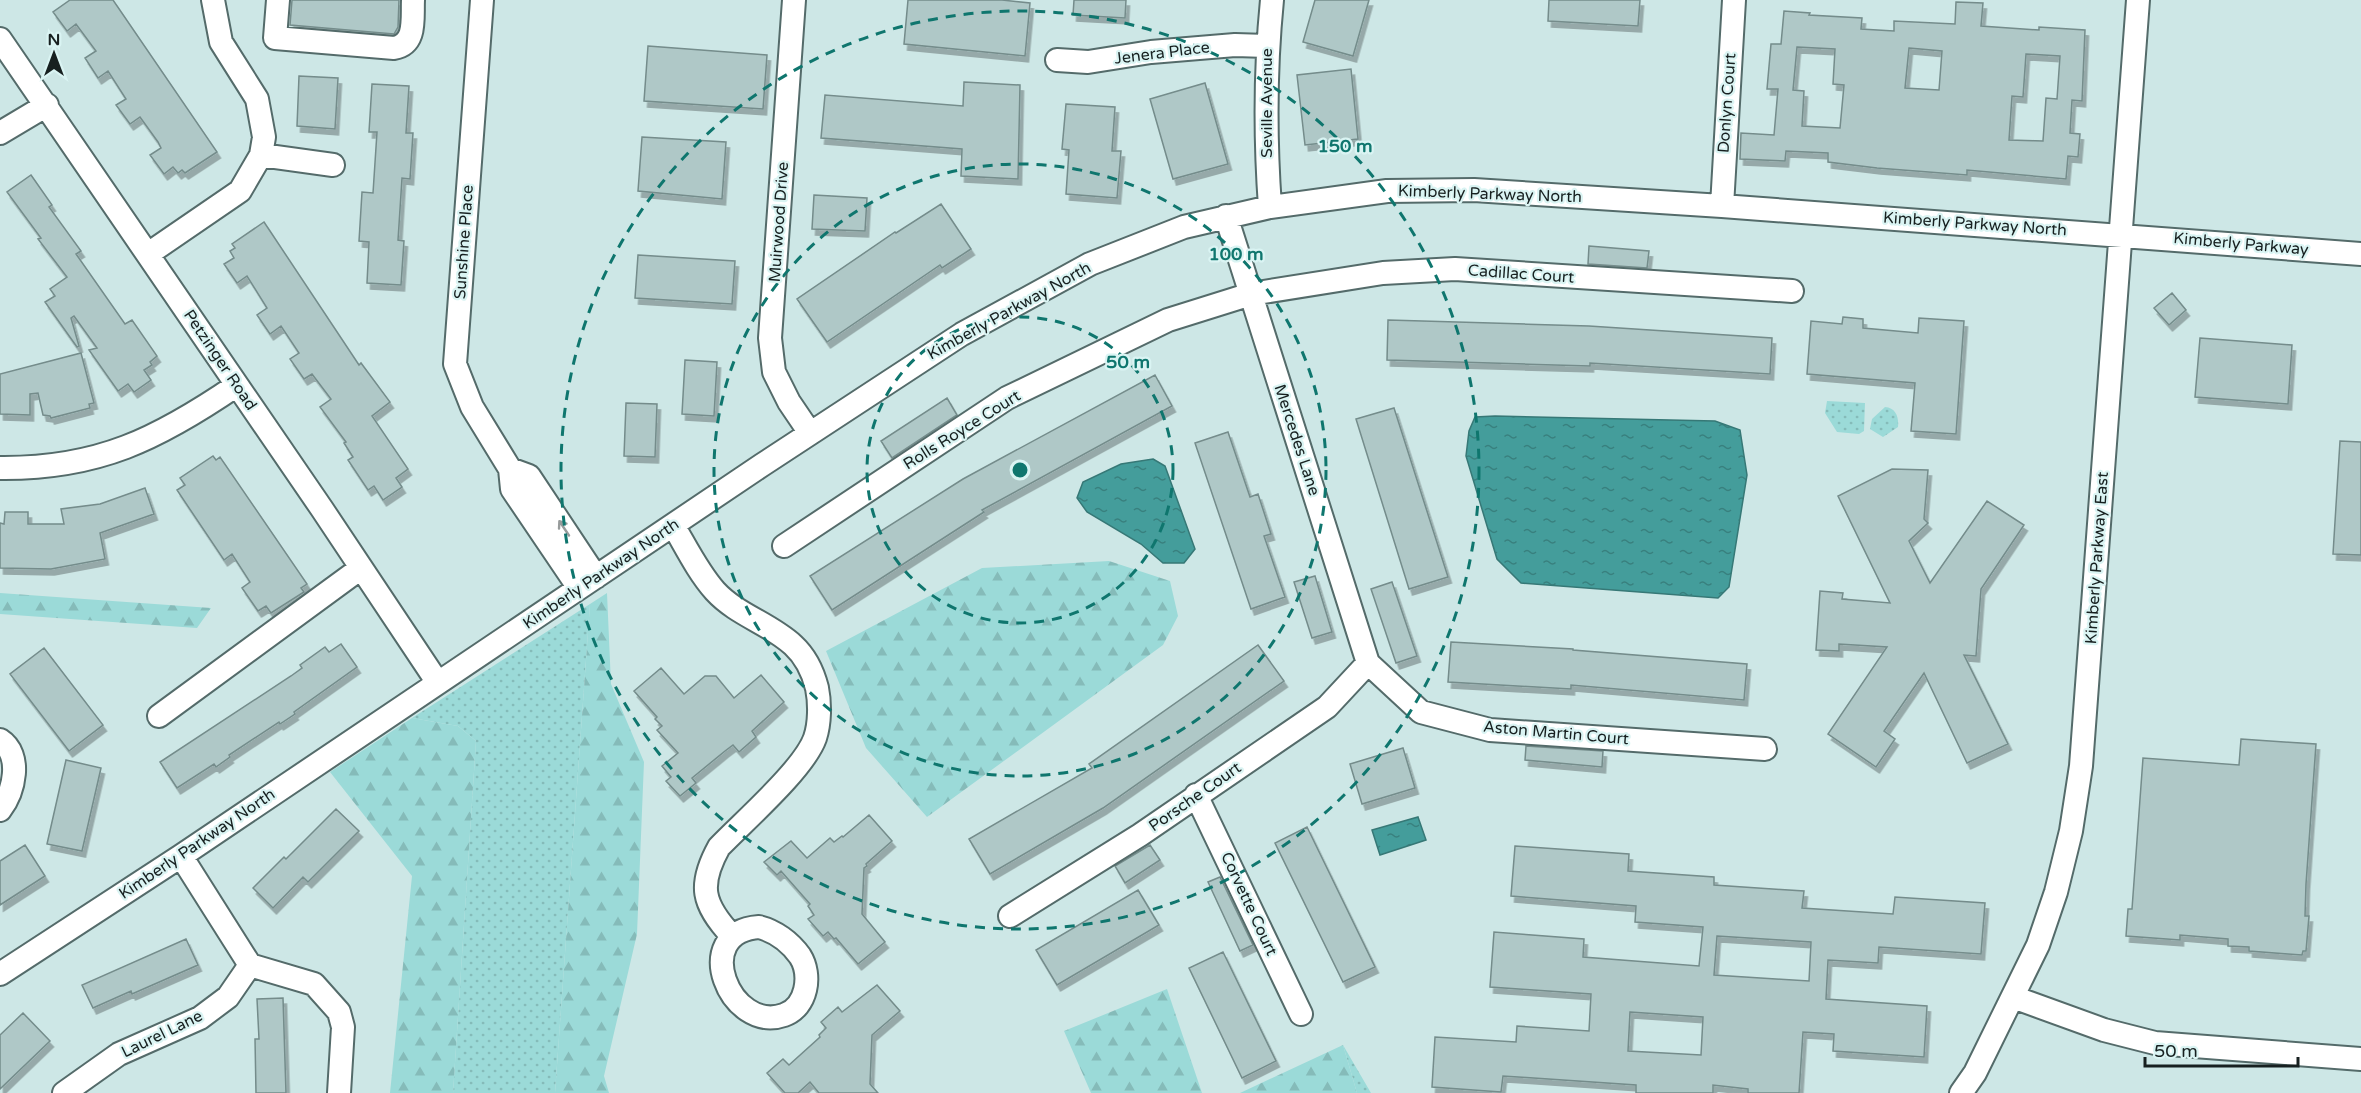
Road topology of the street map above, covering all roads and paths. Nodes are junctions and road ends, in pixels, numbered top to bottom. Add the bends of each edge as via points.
1 (213, 0) edge
2 (278, 0) edge
3 (413, 0) edge
4 (482, 0) edge
5 (794, 0) edge
6 (1272, 0) edge
7 (1734, 0) edge
8 (2138, 0) edge
9 (0, 39) edge
10 (1267, 46) junction
11 (1057, 60) dead end
12 (47, 105) junction
13 (0, 133) edge
14 (261, 155) junction
15 (333, 165) dead end
16 (1722, 206) junction
17 (1270, 207) junction
18 (1226, 216) junction
19 (2120, 234) junction
20 (148, 254) junction
21 (2361, 254) edge
22 (1792, 291) dead end
23 (1251, 294) junction
24 (237, 385) junction
25 (810, 433) junction
26 (0, 468) edge
27 (673, 525) junction
28 (784, 546) dead end
29 (361, 568) junction
30 (588, 582) junction
31 (1368, 663) junction
32 (438, 683) junction
33 (159, 716) dead end
34 (0, 740) edge
35 (1765, 749) dead end
36 (1196, 795) junction
37 (0, 810) edge
38 (181, 856) junction
39 (1010, 916) dead end
40 (732, 936) dead end
41 (250, 965) junction
42 (0, 974) edge
43 (2013, 997) junction
44 (1301, 1014) dead end
45 (2361, 1059) edge
46 (72, 1091) edge
47 (339, 1093) edge
48 (1961, 1093) edge

1 - 14 street via 221,42 257,99 264,137
2 - 3 street via 275,38 394,48 411,38
4 - 30 street, Sunshine Place via 455,364 472,407 510,469 512,489
5 - 25 street, Muirwood Drive via 770,338 774,372
6 - 10 street, Seville Avenue
7 - 16 street, Donlyn Court
8 - 19 street, Kimberly Parkway East
9 - 12 street, Petzinger Road
10 - 11 street, Jenera Place via 1151,52 1088,62
10 - 17 street, Seville Avenue via 1265,140
12 - 13 street
12 - 20 street, Petzinger Road
14 - 15 street
14 - 20 street via 240,191
16 - 17 street, Kimberly Parkway North via 1474,190 1387,191
16 - 19 street, Kimberly Parkway North
17 - 18 street, Kimberly Parkway North
18 - 23 street, Mercedes Lane
18 - 25 street, Kimberly Parkway North via 1184,227 1090,264 962,334
19 - 21 street, Kimberly Parkway
19 - 43 street, Kimberly Parkway East via 2081,766 2056,892 2038,945
20 - 24 street, Petzinger Road
22 - 23 street, Cadillac Court via 1455,269 1383,273
23 - 28 street, Rolls Royce Court via 1168,320 1007,398
23 - 31 street, Mercedes Lane
24 - 26 street via 157,434 104,456 46,466
24 - 29 street, Petzinger Road
25 - 27 street, Kimberly Parkway North
27 - 30 street, Kimberly Parkway North
27 - 40 street via 714,590 744,615 795,647 806,660 818,693 815,738 803,759 719,847 709,864 704,884 708,905
29 - 32 street, Petzinger Road
29 - 33 street
30 - 32 street, Kimberly Parkway North
31 - 35 street, Aston Martin Court via 1421,712 1490,730
31 - 36 street, Porsche Court via 1327,707
32 - 38 street, Kimberly Parkway North
34 - 37 street via 13,759 12,788
36 - 39 street, Porsche Court
36 - 44 street, Corvette Court
38 - 41 street
38 - 42 street, Kimberly Parkway North
41 - 46 street, Laurel Lane via 228,997 200,1018 119,1054
41 - 47 street via 314,984 339,1012 343,1027
43 - 45 street via 2155,1043
43 - 48 street, Kimberly Parkway East

